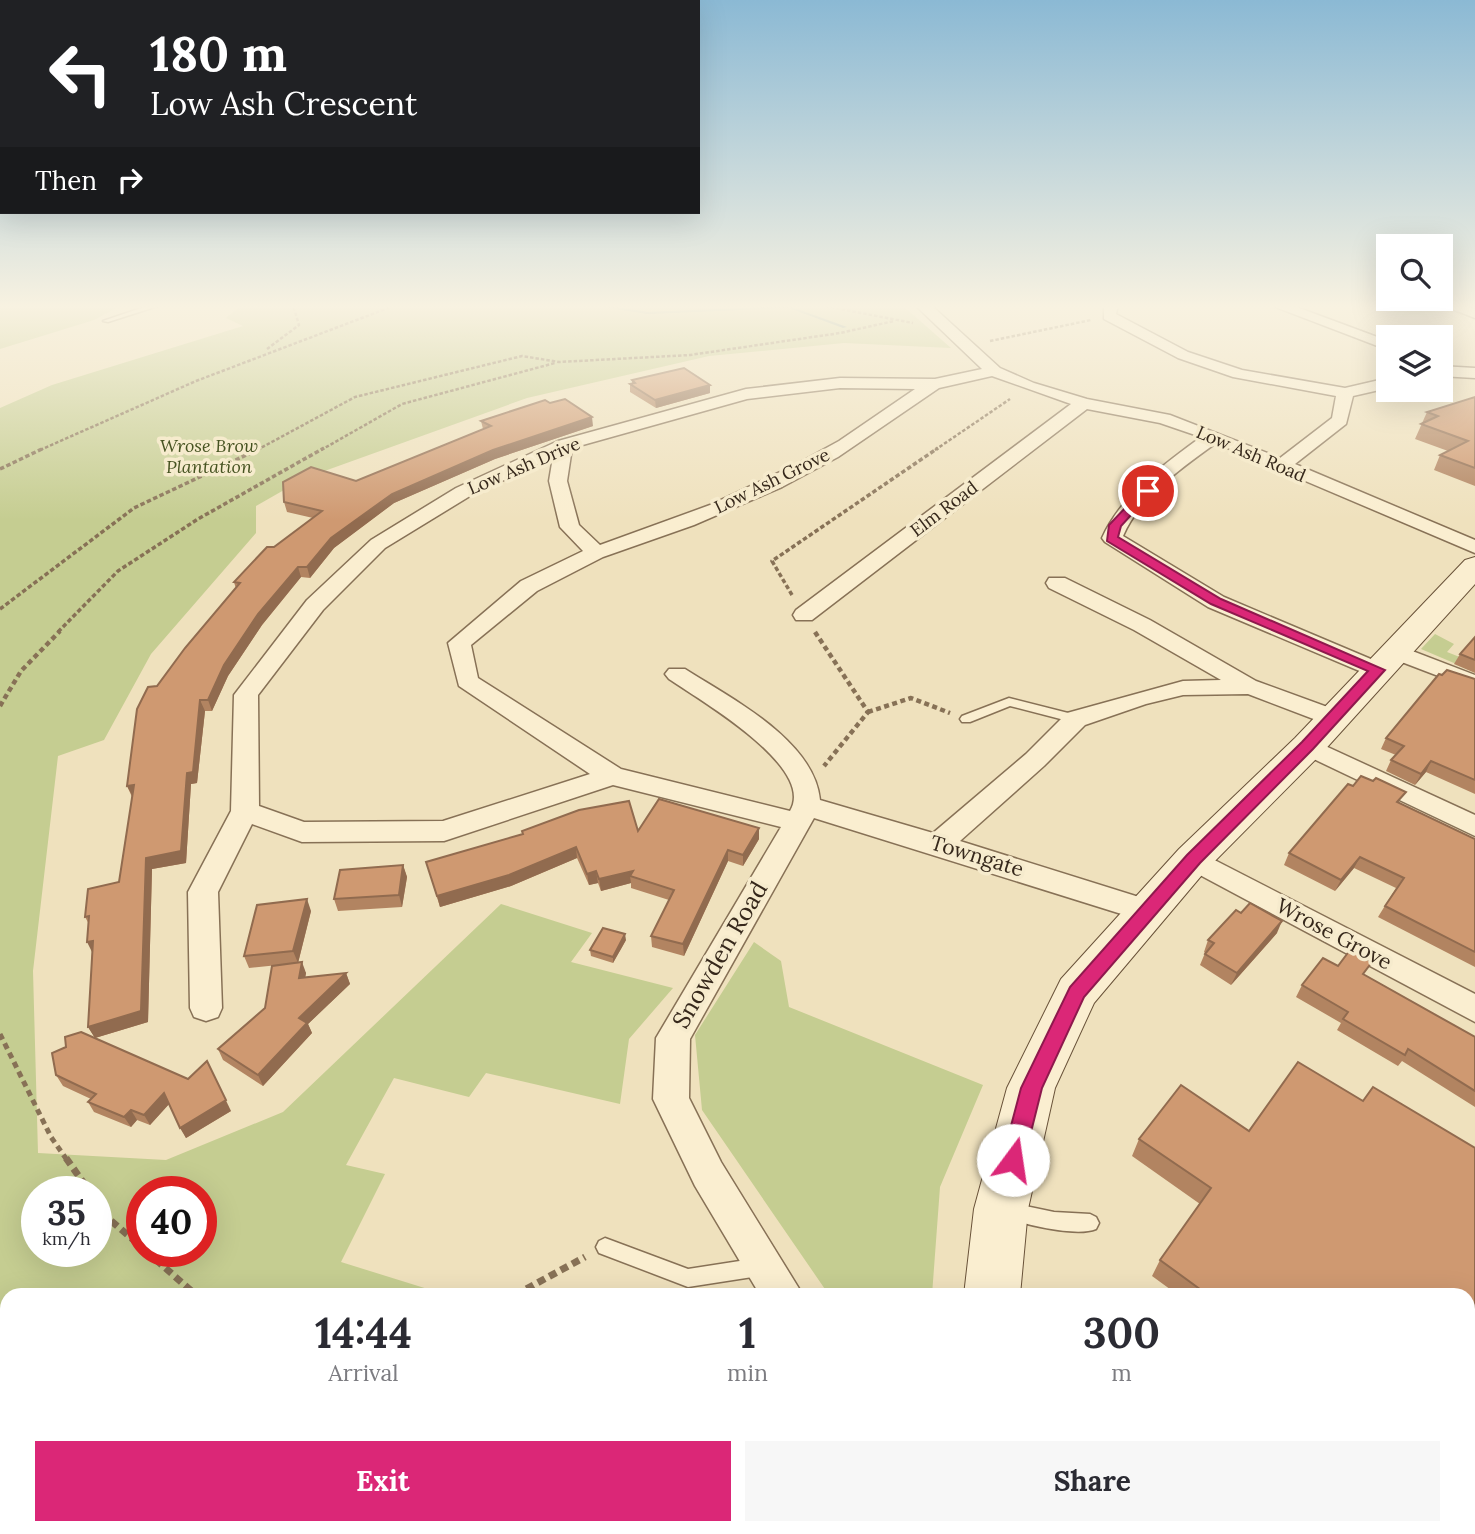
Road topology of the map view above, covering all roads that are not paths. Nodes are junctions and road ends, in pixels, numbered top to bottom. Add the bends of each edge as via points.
1 (969, 377) edge
2 (1007, 377) edge
3 (1253, 377) edge
4 (935, 384) junction
5 (1376, 386) edge
6 (1345, 393) junction
7 (1084, 403) junction
8 (1214, 436) junction
9 (564, 445) junction
10 (1281, 466) junction
11 (596, 553) junction
12 (1471, 570) edge
13 (1057, 583) dead end
14 (804, 615) dead end
15 (1386, 661) junction
16 (677, 674) dead end
17 (1475, 683) edge
18 (1251, 687) junction
19 (966, 719) road end
20 (1076, 719) junction
21 (1320, 732) junction
22 (612, 776) junction
23 (245, 811) junction
24 (802, 814) junction
25 (1475, 827) edge
26 (938, 844) junction
27 (1194, 859) junction
28 (1146, 911) junction
29 (206, 1007) dead end
30 (1475, 1009) edge
31 (1000, 1209) junction
32 (1090, 1223) dead end
33 (605, 1247) road end
34 (765, 1266) junction
35 (779, 1288) edge
36 (993, 1288) edge

1 - 4 street, Low Ash Drive
2 - 7 street, Low Ash Road
3 - 6 street
4 - 9 street, Low Ash Drive via 840,383 746,394
4 - 11 street, Low Ash Grove via 833,452 732,503
5 - 6 street
6 - 10 street via 1340,420
7 - 8 street, Low Ash Road via 1164,419
7 - 14 street, Elm Road
8 - 10 street, Low Ash Road
8 - 15 street via 1164,473 1115,525 1112,538 1216,602
9 - 11 street via 558,481 570,527
9 - 23 street, Low Ash Drive via 463,492 378,544 315,605 246,695
10 - 12 street, Low Ash Road
11 - 22 street via 529,586 458,643 467,681
12 - 15 street
13 - 18 street
15 - 17 street
15 - 21 street
16 - 24 street via 793,760 804,780
18 - 20 street via 1183,688
18 - 21 street
19 - 20 lane via 1009,702
20 - 26 street via 1035,761
21 - 25 street
21 - 27 street
22 - 23 street via 444,831 302,832
22 - 24 street
23 - 29 street, Low Ash Drive via 203,892
24 - 26 street, Towngate
24 - 34 street, Snowden Road via 673,1038 671,1099 708,1174
26 - 28 street, Towngate
27 - 28 street
27 - 30 street, Wrose Grove
28 - 31 street via 1077,992 1031,1088
31 - 32 lane via 1054,1221
31 - 36 street
33 - 34 lane via 688,1279
34 - 35 street, Snowden Road

